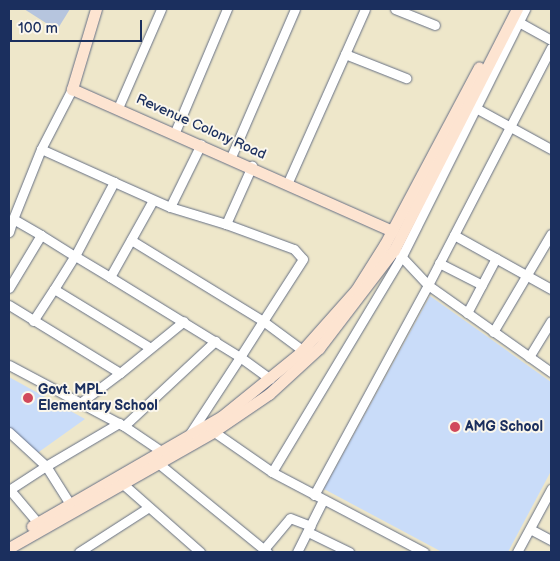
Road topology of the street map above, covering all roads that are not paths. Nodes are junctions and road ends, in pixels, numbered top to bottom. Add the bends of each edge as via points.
1 (96, 9) edge
2 (161, 9) edge
3 (226, 9) edge
4 (295, 9) edge
5 (365, 9) edge
6 (395, 9) edge
7 (525, 9) edge
8 (514, 15) edge
9 (435, 26) dead end
10 (551, 40) edge
11 (551, 48) edge
12 (345, 54) junction
13 (406, 78) dead end
14 (72, 89) junction
15 (469, 104) junction
16 (118, 108) junction
17 (509, 129) junction
18 (175, 132) junction
19 (201, 144) junction
20 (41, 149) junction
21 (551, 149) edge
22 (231, 157) junction
23 (252, 166) junction
24 (114, 182) junction
25 (288, 182) junction
26 (153, 200) junction
27 (170, 207) junction
28 (14, 219) junction
29 (226, 224) junction
30 (393, 230) junction
31 (9, 232) edge
32 (41, 234) junction
33 (551, 234) edge
34 (454, 235) junction
35 (131, 240) junction
36 (548, 248) edge
37 (394, 250) junction
38 (75, 256) junction
39 (496, 258) junction
40 (439, 263) junction
41 (527, 275) junction
42 (110, 277) junction
43 (428, 285) junction
44 (482, 285) junction
45 (9, 288) edge
46 (551, 289) edge
47 (54, 290) junction
48 (9, 305) edge
49 (467, 313) junction
50 (33, 320) junction
51 (184, 321) junction
52 (263, 321) junction
53 (551, 321) edge
54 (494, 332) junction
55 (215, 341) junction
56 (149, 347) junction
57 (302, 350) junction
58 (240, 357) junction
59 (530, 357) junction
60 (9, 365) edge
61 (551, 372) edge
62 (120, 373) junction
63 (270, 379) junction
64 (80, 403) junction
65 (122, 425) junction
66 (210, 429) junction
67 (9, 432) edge
68 (189, 435) junction
69 (161, 451) junction
70 (158, 464) junction
71 (46, 466) junction
72 (272, 472) junction
73 (123, 484) junction
74 (551, 489) edge
75 (9, 490) edge
76 (314, 495) junction
77 (323, 500) junction
78 (70, 504) junction
79 (547, 507) edge
80 (146, 508) junction
81 (38, 523) junction
82 (530, 528) junction
83 (309, 529) junction
84 (551, 540) edge
85 (12, 546) edge
86 (266, 551) edge
87 (79, 552) edge
88 (200, 552) edge
89 (296, 552) edge
90 (349, 552) edge
91 (424, 552) edge
92 (517, 552) edge

1 - 14 street
2 - 16 street
3 - 18 street
4 - 22 street
5 - 12 street
6 - 9 street
7 - 8 street
8 - 10 street
8 - 15 street
8 - 15 street
11 - 17 street
12 - 13 street
12 - 25 street
14 - 16 street, Revenue Colony Road
14 - 20 street
15 - 17 street
15 - 30 street
15 - 37 street
16 - 18 street, Revenue Colony Road
17 - 21 street
17 - 34 street
18 - 19 street, Revenue Colony Road
19 - 22 street, Revenue Colony Road
19 - 27 street
20 - 24 street
20 - 28 street
22 - 23 street, Revenue Colony Road
23 - 25 street, Revenue Colony Road
23 - 29 street
24 - 26 street
24 - 38 street
25 - 30 street, Revenue Colony Road
26 - 27 street
26 - 35 street
27 - 29 street
28 - 31 street
28 - 32 street
29 - 52 street via 294,249 304,259
30 - 37 street
32 - 38 street
32 - 45 street
33 - 36 street
34 - 39 street
34 - 40 street
35 - 42 street
35 - 52 street
36 - 41 street
37 - 43 street
37 - 57 street
37 - 66 street via 313,354 269,394
37 - 72 street
38 - 42 street
38 - 47 street
39 - 41 street
39 - 44 street
40 - 43 street
40 - 44 street
41 - 46 street
41 - 54 street
42 - 51 street
43 - 49 street
43 - 76 street
44 - 49 street
47 - 50 street
47 - 56 street
48 - 50 street
49 - 54 street
50 - 62 street
51 - 55 street
51 - 56 street
52 - 57 street
52 - 58 street
53 - 59 street
54 - 59 street
55 - 58 street
55 - 65 street
56 - 62 street
57 - 63 street
58 - 63 street
58 - 68 street
59 - 61 street
60 - 64 street
62 - 64 street
63 - 66 street
64 - 65 street
65 - 69 street
65 - 71 street
66 - 68 street
66 - 70 street
66 - 72 street
67 - 71 street
68 - 69 street
69 - 78 street
70 - 73 street
70 - 86 street
71 - 75 street
71 - 78 street
72 - 76 street
73 - 80 street
73 - 85 street
74 - 79 street
75 - 81 street
76 - 77 street
77 - 83 street
77 - 91 street
78 - 81 street
79 - 82 street
80 - 87 street
80 - 88 street
81 - 85 street
82 - 84 street
82 - 92 street
83 - 86 street via 290,518
83 - 89 street
83 - 90 street

